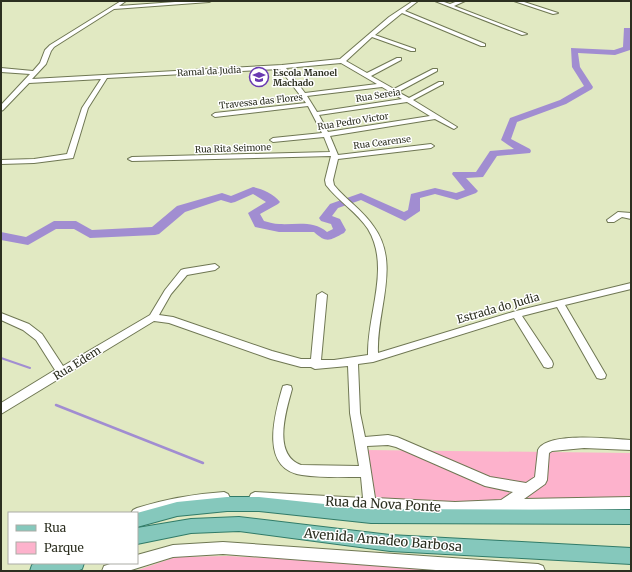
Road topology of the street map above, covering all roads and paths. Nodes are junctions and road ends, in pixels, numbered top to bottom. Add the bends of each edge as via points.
1 (124, 1) edge
2 (209, 1) edge
3 (416, 1) edge
4 (437, 1) edge
5 (462, 1) edge
6 (516, 1) edge
7 (543, 1) edge
8 (449, 6) junction
9 (536, 7) junction
10 (115, 8) junction
11 (402, 11) junction
12 (555, 13) dead end
13 (524, 34) dead end
14 (371, 35) junction
15 (483, 45) dead end
16 (413, 50) dead end
17 (399, 59) dead end
18 (342, 61) junction
19 (282, 66) junction
20 (1, 70) edge
21 (435, 70) dead end
22 (35, 73) junction
23 (106, 76) junction
24 (368, 76) junction
25 (28, 81) junction
26 (441, 83) dead end
27 (384, 85) junction
28 (395, 92) junction
29 (303, 95) junction
30 (409, 100) junction
31 (310, 104) junction
32 (1, 109) edge
33 (315, 114) junction
34 (215, 115) dead end
35 (436, 117) junction
36 (454, 127) dead end
37 (325, 135) junction
38 (273, 140) dead end
39 (431, 146) dead end
40 (334, 156) junction
41 (132, 159) dead end
42 (1, 162) edge
43 (631, 216) edge
44 (611, 220) dead end
45 (215, 267) dead end
46 (631, 286) edge
47 (322, 295) dead end
48 (560, 304) junction
49 (516, 314) junction
50 (1, 316) edge
51 (153, 317) junction
52 (373, 358) junction
53 (353, 362) junction
54 (548, 364) dead end
55 (315, 365) junction
56 (62, 372) junction
57 (601, 374) dead end
58 (287, 389) dead end
59 (1, 409) edge
60 (360, 442) junction
61 (631, 446) edge
62 (366, 472) junction
63 (528, 489) junction
64 (631, 503) edge
65 (503, 506) junction
66 (370, 510) junction
67 (138, 514) edge
68 (486, 517) junction
69 (631, 517) edge
70 (138, 520) edge
71 (138, 536) edge
72 (631, 556) edge
73 (138, 561) edge
74 (38, 564) edge
75 (48, 564) edge
76 (74, 564) edge
77 (129, 564) edge
78 (30, 571) edge
79 (38, 571) edge
80 (62, 571) edge
81 (109, 571) edge
82 (538, 571) edge

1 - 10 street
2 - 10 street
3 - 11 street
4 - 8 street
5 - 8 street
6 - 9 street
7 - 9 street
8 - 13 street
9 - 12 street
10 - 22 street via 57,42 48,50 43,64
11 - 14 street
11 - 15 street
14 - 16 street
14 - 18 street
17 - 24 street
18 - 19 street, Ramal da Judia
18 - 24 street
19 - 23 street, Ramal da Judia
19 - 29 street
20 - 22 street
21 - 28 street
22 - 25 street
23 - 25 street, Ramal da Judia
23 - 42 street via 85,108 68,157
24 - 27 street
25 - 32 street
26 - 30 street, Rua Sereia
27 - 28 street
27 - 29 street
28 - 30 street
29 - 31 street
30 - 33 street, Rua Sereia
30 - 35 street
31 - 33 street
31 - 34 street, Travessa das Flores
33 - 37 street
35 - 36 street
35 - 37 street, Rua Pedro Victor
37 - 38 street, Rua Pedro Victor
37 - 40 street
39 - 40 street, Rua Cearense
40 - 41 street, Rua Rita Seimone
40 - 52 street via 329,180 335,192 364,218 373,230 381,253
43 - 44 street via 621,214
45 - 51 street via 184,272
46 - 48 street, Estrada do Judia
47 - 55 street
48 - 49 street, Estrada do Judia
48 - 57 street
49 - 52 street, Estrada do Judia
49 - 54 street
50 - 56 street via 26,327 39,337
51 - 55 street via 170,320 271,355
51 - 56 street, Rua Edem
52 - 53 street
53 - 55 street
53 - 60 street via 355,413
56 - 59 street, Rua Edem
58 - 62 street via 278,431 280,452 287,463 301,470
60 - 62 street
60 - 63 street via 397,442 489,482
61 - 63 street via 571,443 546,446 541,480
62 - 66 street
63 - 65 street
64 - 65 street, Rua da Nova Ponte
65 - 66 street, Rua da Nova Ponte
65 - 68 street
66 - 67 street, Rua da Nova Ponte via 267,498 196,498
66 - 68 main road, Avenida Amadeo Barbosa
66 - 70 main road, Avenida Amadeo Barbosa via 227,504 177,509
68 - 69 main road, Avenida Amadeo Barbosa
71 - 72 main road, Avenida Amadeo Barbosa via 191,526 239,524 390,542
73 - 82 street via 173,551 223,548
74 - 78 street
75 - 79 main road
76 - 80 main road
77 - 81 street

